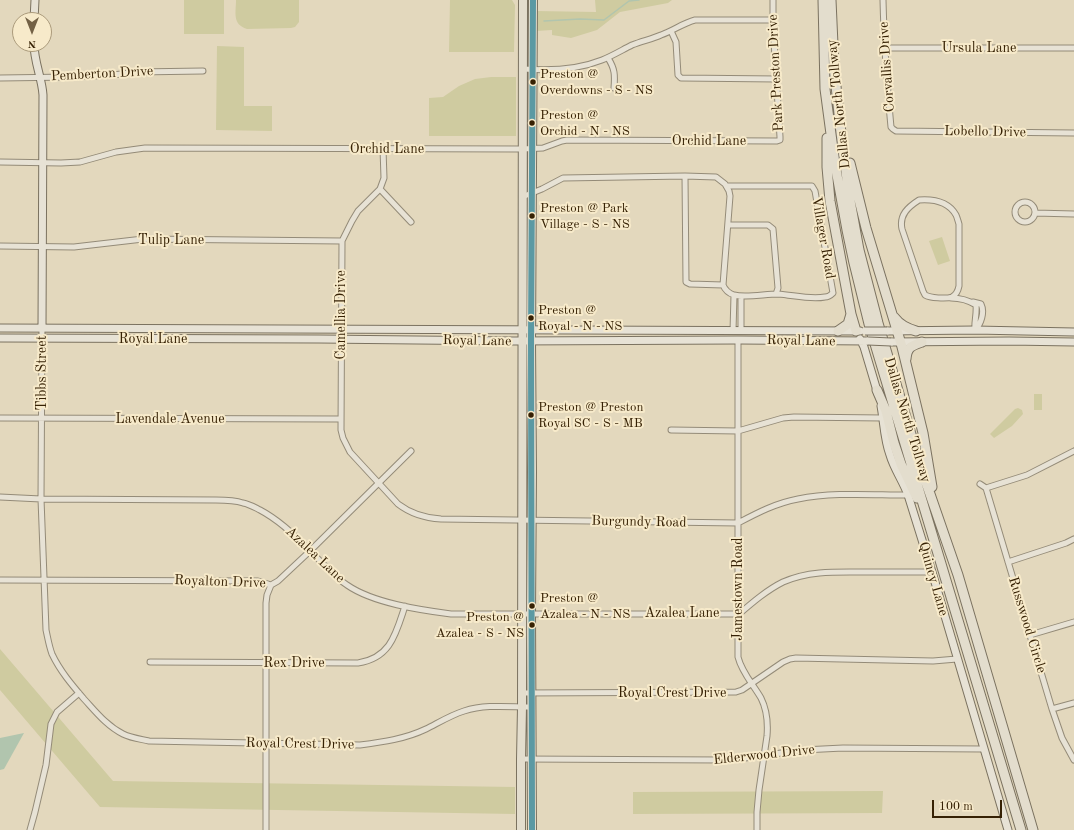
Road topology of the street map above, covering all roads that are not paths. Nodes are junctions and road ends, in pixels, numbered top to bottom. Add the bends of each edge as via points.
1 (35, 0) edge
2 (523, 0) edge
3 (532, 0) edge
4 (773, 0) edge
5 (822, 0) edge
6 (831, 0) edge
7 (883, 0) edge
8 (34, 12) edge
9 (773, 20) junction
10 (671, 31) junction
11 (884, 48) junction
12 (1074, 48) edge
13 (35, 52) edge
14 (608, 58) junction
15 (532, 70) junction
16 (203, 71) dead end
17 (523, 72) junction
18 (39, 77) junction
19 (0, 78) edge
20 (777, 79) junction
21 (614, 88) dead end
22 (826, 99) junction
23 (896, 131) joint
24 (841, 133) junction
25 (1074, 133) edge
26 (774, 141) joint
27 (384, 149) junction
28 (522, 149) junction
29 (532, 149) junction
30 (0, 162) edge
31 (42, 162) junction
32 (685, 176) junction
33 (727, 186) junction
34 (380, 189) junction
35 (531, 194) junction
36 (522, 197) junction
37 (1035, 213) junction
38 (1074, 214) edge
39 (411, 222) dead end
40 (728, 225) junction
41 (342, 241) junction
42 (522, 243) junction
43 (531, 243) junction
44 (0, 246) edge
45 (42, 247) junction
46 (723, 284) junction
47 (776, 294) junction
48 (734, 295) junction
49 (741, 296) junction
50 (950, 298) junction
51 (851, 314) junction
52 (893, 316) junction
53 (0, 328) edge
54 (42, 328) junction
55 (198, 329) junction
56 (341, 330) junction
57 (601, 330) junction
58 (626, 330) junction
59 (975, 330) junction
60 (522, 331) junction
61 (531, 331) junction
62 (690, 331) junction
63 (733, 331) junction
64 (741, 331) junction
65 (838, 331) junction
66 (861, 331) junction
67 (898, 331) junction
68 (916, 331) junction
69 (1030, 331) junction
70 (1074, 332) edge
71 (0, 338) edge
72 (42, 338) junction
73 (198, 339) junction
74 (341, 339) junction
75 (626, 340) junction
76 (690, 340) junction
77 (738, 340) junction
78 (522, 341) junction
79 (531, 341) junction
80 (601, 341) junction
81 (865, 341) junction
82 (974, 341) junction
83 (1029, 341) junction
84 (901, 342) junction
85 (922, 342) junction
86 (1074, 342) edge
87 (906, 360) junction
88 (877, 390) junction
89 (0, 418) edge
90 (41, 418) junction
91 (883, 418) junction
92 (341, 419) junction
93 (671, 430) dead end
94 (738, 431) junction
95 (532, 432) junction
96 (522, 433) junction
97 (411, 451) dead end
98 (1074, 451) edge
99 (522, 472) junction
100 (532, 472) junction
101 (378, 482) junction
102 (980, 484) dead end
103 (986, 488) junction
104 (908, 495) junction
105 (0, 497) edge
106 (41, 499) junction
107 (936, 512) junction
108 (926, 515) junction
109 (522, 520) junction
110 (532, 520) junction
111 (738, 523) junction
112 (1074, 539) edge
113 (310, 551) junction
114 (1008, 562) junction
115 (932, 572) junction
116 (0, 580) edge
117 (44, 580) junction
118 (271, 585) junction
119 (405, 606) junction
120 (521, 613) junction
121 (531, 613) junction
122 (739, 614) junction
123 (1074, 622) edge
124 (1030, 635) junction
125 (957, 660) junction
126 (150, 662) dead end
127 (266, 663) junction
128 (751, 683) junction
129 (79, 693) junction
130 (522, 693) junction
131 (532, 693) junction
132 (1074, 703) edge
133 (522, 707) junction
134 (531, 707) junction
135 (1052, 710) junction
136 (266, 744) junction
137 (984, 749) junction
138 (765, 755) junction
139 (521, 759) junction
140 (531, 759) junction
141 (1074, 760) edge
142 (521, 809) junction
143 (532, 809) junction
144 (30, 830) edge
145 (266, 830) edge
146 (521, 830) edge
147 (532, 830) edge
148 (757, 830) edge
149 (1008, 830) edge
150 (1021, 830) edge
151 (1033, 830) edge

1 - 8 main road
2 - 17 main road
3 - 15 main road
4 - 9 street, Park Preston Drive
5 - 22 highway, Dallas North Tollway
6 - 24 highway, Dallas North Tollway via 834,67
7 - 11 street, Corvallis Drive
9 - 10 street via 695,20
9 - 20 street, Park Preston Drive
10 - 14 street via 625,48
10 - 20 street via 676,42 678,75 681,78
11 - 12 street, Ursula Lane
11 - 23 street, Corvallis Drive via 891,127
13 - 18 main road, Tibbs Street
14 - 15 street via 572,68
14 - 21 street via 614,68
15 - 17 street
15 - 29 main road
16 - 18 street, Pemberton Drive via 144,71 92,76
17 - 28 main road
18 - 19 street, Pemberton Drive
18 - 31 main road, Tibbs Street via 43,95
20 - 26 street, Park Preston Drive via 780,140
22 - 51 highway via 830,200
22 - 108 highway, Dallas North Tollway via 841,199 857,276
23 - 25 street, Lobello Drive
24 - 52 highway
24 - 107 highway, Dallas North Tollway via 850,201 868,286
26 - 29 street, Orchid Lane via 566,140
27 - 28 street, Orchid Lane
27 - 31 street, Orchid Lane via 145,148 116,152 80,162
27 - 34 street via 384,173
28 - 29 street, Orchid Lane
28 - 36 main road
29 - 35 main road
30 - 31 street, Orchid Lane
31 - 45 main road, Tibbs Street
32 - 33 street via 716,177
32 - 35 street via 563,178
32 - 46 street via 686,282
33 - 40 street via 730,191
33 - 47 street, Villager Road via 812,186 815,191 833,293 825,297 809,298
34 - 39 street
34 - 41 street, Camellia Drive via 358,211
35 - 36 street
35 - 43 main road
36 - 42 main road
37 - 37 street via 1034,218 1026,222 1019,221 1014,214 1015,208 1024,201 1031,203
37 - 38 street
40 - 46 street
40 - 47 street via 768,225 773,229 778,288
41 - 45 street, Tulip Lane via 143,239 87,246
41 - 56 street, Camellia Drive
42 - 43 main road
42 - 60 main road
43 - 61 main road
44 - 45 street, Tulip Lane
45 - 54 main road, Tibbs Street
46 - 48 street via 727,292
47 - 49 street, Villager Road
48 - 49 street, Villager Road
48 - 63 street
49 - 64 street
50 - 50 street via 958,291 959,286 959,224 956,215 943,202 919,200 905,211 902,229 925,295
50 - 59 street via 981,304 983,309 979,326
51 - 65 highway via 848,324
51 - 66 highway
52 - 67 highway
52 - 68 highway via 903,326
53 - 54 main road, Royal Lane
54 - 55 main road, Royal Lane
54 - 72 street, Tibbs Street
55 - 56 main road, Royal Lane
55 - 73 main road
56 - 60 main road, Royal Lane
56 - 74 street, Camellia Drive
57 - 58 main road, Royal Lane
57 - 61 main road, Royal Lane
57 - 80 main road
58 - 62 main road, Royal Lane
58 - 75 main road
59 - 68 main road, Royal Lane
59 - 69 main road, Royal Lane
59 - 82 main road
60 - 61 main road, Royal Lane
60 - 78 main road
61 - 79 main road
62 - 63 main road, Royal Lane
62 - 76 main road
63 - 64 main road, Royal Lane
63 - 77 main road
64 - 65 main road, Royal Lane
64 - 77 main road
65 - 66 main road, Royal Lane
66 - 67 main road, Royal Lane, bridge
66 - 81 main road, Quincy Lane
67 - 68 main road, Royal Lane
67 - 84 highway
69 - 70 main road, Royal Lane
69 - 83 main road
71 - 72 main road, Royal Lane
72 - 73 main road, Royal Lane
72 - 90 street, Tibbs Street
73 - 74 main road, Royal Lane
74 - 78 main road, Royal Lane
74 - 92 street, Camellia Drive
75 - 76 main road, Royal Lane
75 - 80 main road, Royal Lane
76 - 77 main road, Royal Lane
77 - 81 main road, Royal Lane
77 - 94 street, Jamestown Road
78 - 79 main road, Royal Lane
78 - 96 main road
79 - 80 main road, Royal Lane
79 - 95 main road
81 - 84 main road, Royal Lane, bridge
81 - 88 main road, Quincy Lane via 864,347
82 - 83 main road, Royal Lane
82 - 85 main road, Royal Lane
83 - 86 main road, Royal Lane
84 - 85 main road, Royal Lane
84 - 87 highway
85 - 87 highway via 909,347
87 - 107 highway via 923,433
88 - 91 main road, Quincy Lane
88 - 108 highway via 886,411 901,464
89 - 90 street, Lavendale Avenue
90 - 92 street, Lavendale Avenue
90 - 106 street, Tibbs Street
91 - 94 street via 794,417
91 - 104 main road, Quincy Lane via 889,454
92 - 101 street, Camellia Drive via 343,438 350,452
93 - 94 street
94 - 111 street, Jamestown Road
95 - 96 main road
95 - 100 main road
96 - 99 main road
97 - 101 street, Royalton Drive
98 - 103 street via 1027,474
99 - 100 main road
99 - 109 main road
100 - 110 main road
101 - 109 street, Burgundy Road via 398,504 422,517
101 - 113 street, Royalton Drive
102 - 103 street
103 - 114 street, Russwood Circle
104 - 111 street, Burgundy Road via 830,495 798,499 762,510
104 - 115 main road, Quincy Lane
105 - 106 street, Azalea Lane
106 - 113 street, Azalea Lane via 236,501 273,518
106 - 117 street, Tibbs Street
107 - 151 highway, Dallas North Tollway via 958,575
108 - 150 highway, Dallas North Tollway
109 - 110 street, Burgundy Road
109 - 120 main road
110 - 111 street, Burgundy Road
110 - 121 main road
111 - 122 street, Jamestown Road
112 - 114 street
113 - 118 street, Royalton Drive
113 - 119 street, Azalea Lane via 348,586 376,599
114 - 124 street, Russwood Circle
115 - 122 street, Azalea Lane via 826,572 795,577 767,591
115 - 125 main road, Quincy Lane
116 - 117 street, Royalton Drive
117 - 118 street, Royalton Drive via 258,581
117 - 129 street, Tibbs Street via 49,646 64,675
118 - 127 street via 266,603
119 - 120 street, Azalea Lane via 451,614
119 - 127 street, Rex Drive via 394,638 385,651 370,660 358,663
120 - 121 street, Azalea Lane
120 - 130 main road
121 - 122 street, Azalea Lane
121 - 131 main road
122 - 128 street, Jamestown Road via 738,657
123 - 124 street
124 - 135 street, Russwood Circle
125 - 128 street, Royal Crest Drive via 796,658 783,662
125 - 137 main road, Quincy Lane
126 - 127 street, Rex Drive
127 - 136 street
128 - 131 street, Royal Crest Drive via 736,692 728,693
128 - 138 street, Jamestown Road via 762,699 767,716 768,736
129 - 136 street, Royal Crest Drive via 107,724 130,737 149,741
129 - 144 street via 57,712 51,724 46,765
130 - 131 street, Royal Crest Drive
130 - 133 main road
131 - 134 main road
132 - 135 street
133 - 134 street, Royal Crest Drive
133 - 136 street, Royal Crest Drive via 465,710 410,736 378,743
133 - 139 main road
134 - 140 main road
135 - 141 street, Russwood Circle via 1062,738
136 - 145 street
137 - 138 street, Elderwood Drive via 843,748
137 - 149 main road, Quincy Lane
138 - 140 street, Elderwood Drive via 722,760
138 - 148 street, Jamestown Road via 758,801
139 - 140 street, Elderwood Drive
139 - 142 main road
140 - 143 main road
142 - 143 main road
142 - 146 main road
143 - 147 main road

